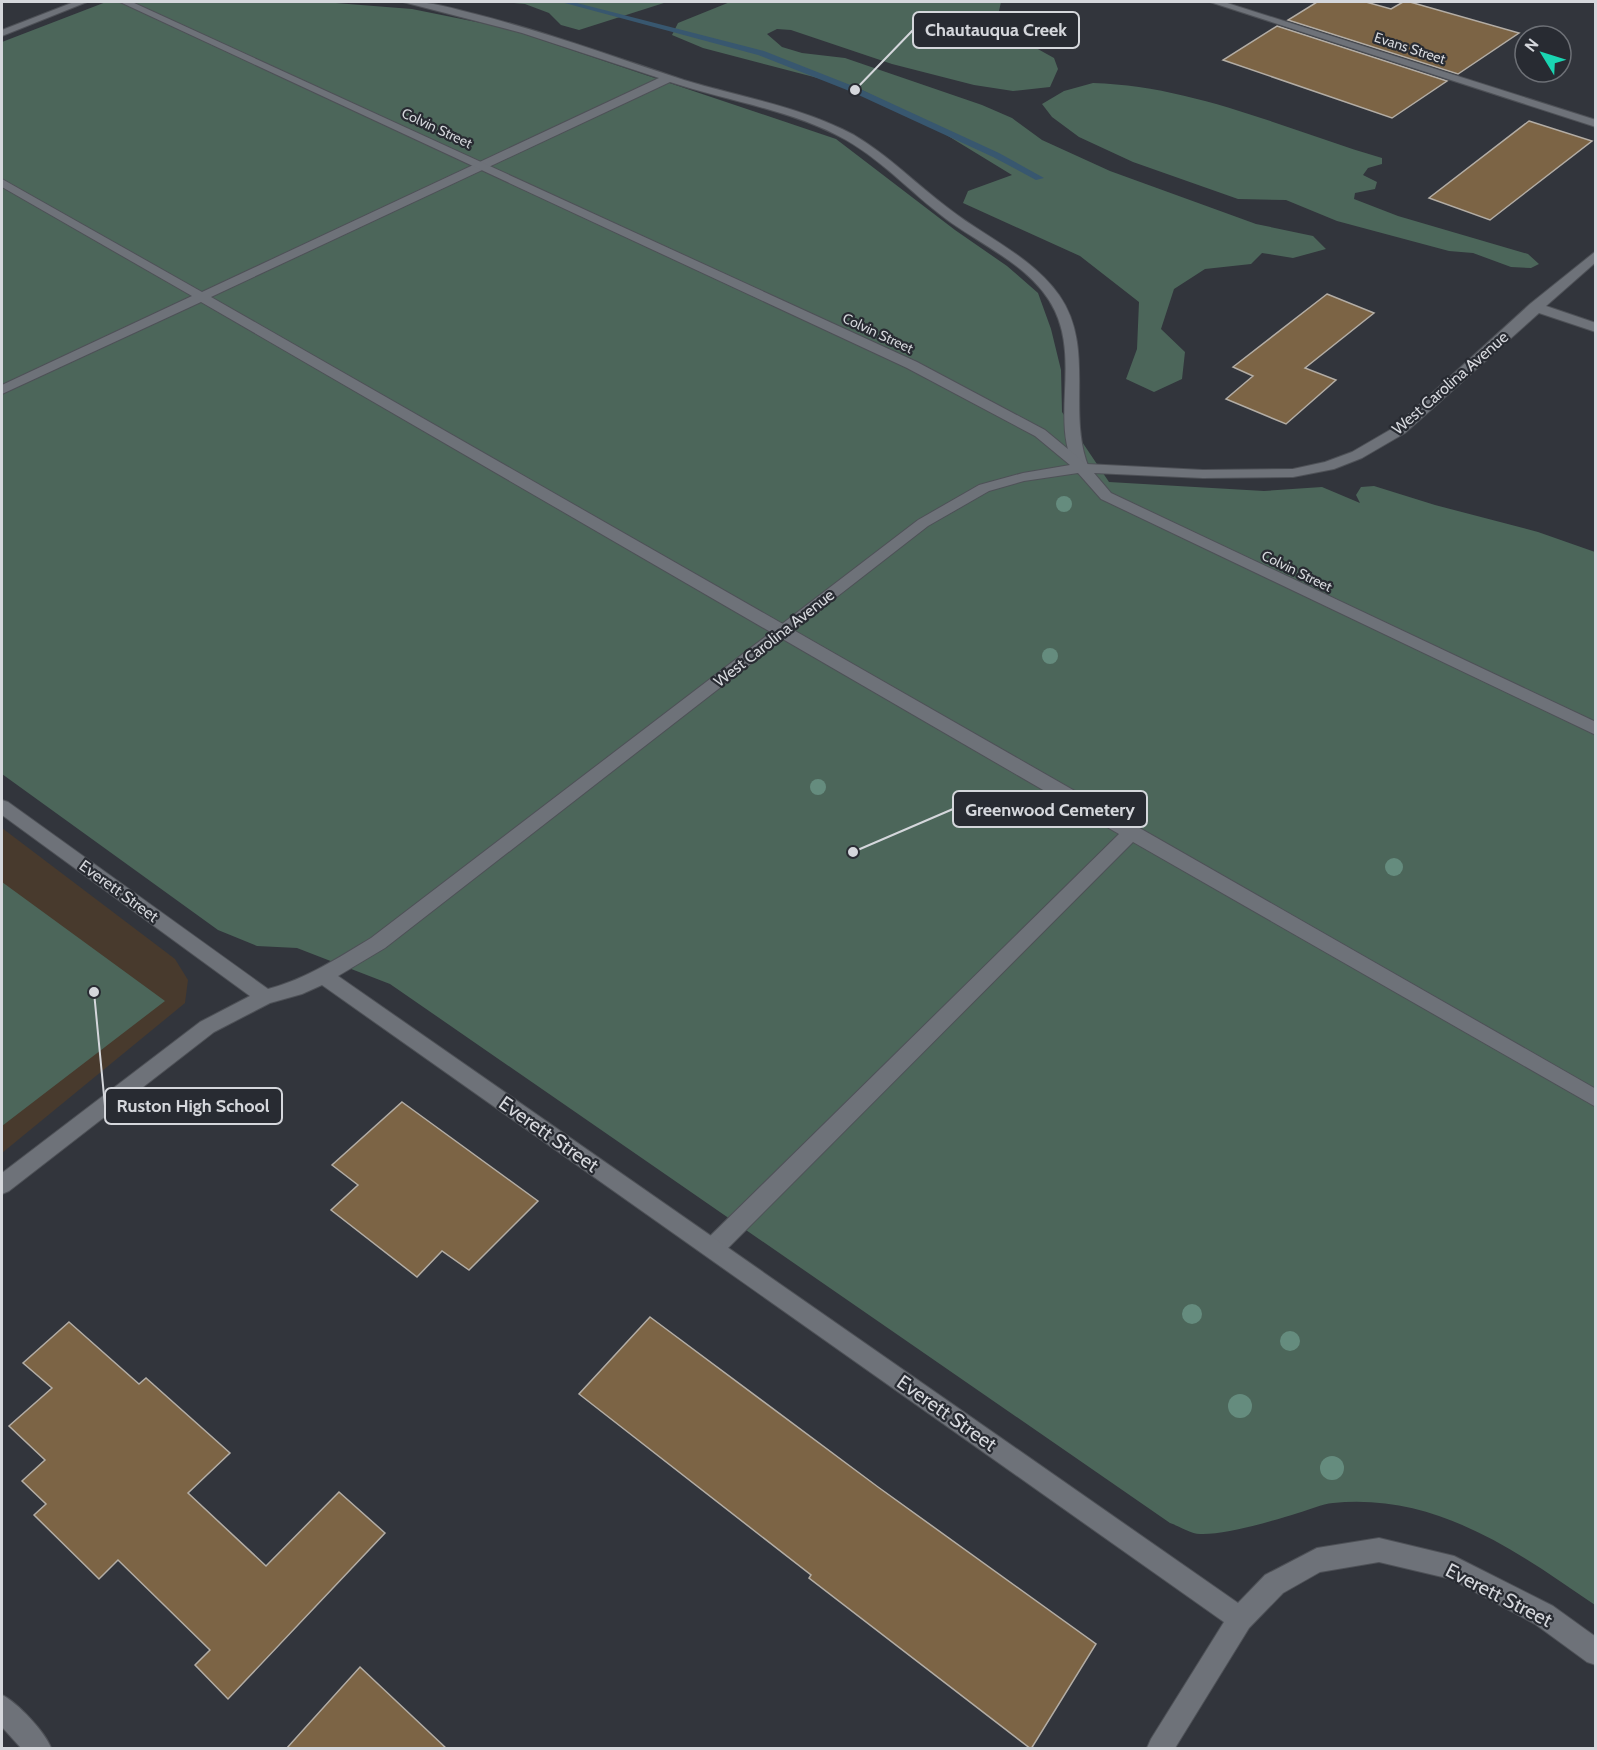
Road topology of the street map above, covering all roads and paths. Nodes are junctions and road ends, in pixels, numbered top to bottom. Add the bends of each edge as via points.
1 (82, 2) edge
2 (125, 2) edge
3 (408, 2) edge
4 (1215, 2) edge
5 (2, 33) edge
6 (669, 78) junction
7 (1596, 124) edge
8 (480, 164) junction
9 (2, 182) edge
10 (1596, 255) edge
11 (201, 296) junction
12 (1535, 307) junction
13 (1596, 328) edge
14 (2, 390) edge
15 (1082, 468) junction
16 (783, 631) junction
17 (1596, 729) edge
18 (2, 806) edge
19 (1130, 834) junction
20 (323, 976) junction
21 (265, 997) junction
22 (1596, 1099) edge
23 (2, 1185) edge
24 (713, 1248) junction
25 (1240, 1619) junction
26 (1596, 1653) edge
27 (2, 1708) edge
28 (38, 1749) edge
29 (1160, 1749) edge

1 - 5 street
2 - 8 street, Colvin Street
3 - 6 street via 521,28
4 - 7 street, Evans Street
6 - 8 street
6 - 15 street via 848,137 1046,286 1062,312 1070,341 1074,372 1071,436
8 - 11 street
8 - 15 street, Colvin Street via 912,365 1040,433
9 - 11 street
10 - 12 street, West Carolina Avenue
11 - 14 street
11 - 16 street
12 - 13 street
12 - 15 street, West Carolina Avenue via 1400,430 1329,466 1293,473 1203,474
15 - 16 street, West Carolina Avenue via 1023,477 954,504 922,523
15 - 17 street, Colvin Street via 1106,496
16 - 19 street
16 - 20 street, West Carolina Avenue via 378,943
18 - 21 street, Everett Street
19 - 22 street
19 - 24 street
20 - 21 street, West Carolina Avenue via 296,989
20 - 24 street, Everett Street
21 - 23 street, West Carolina Avenue via 207,1027
24 - 25 street, Everett Street
25 - 26 street, Everett Street via 1274,1584 1317,1560 1378,1550 1454,1568 1544,1615
25 - 29 street
27 - 28 street

